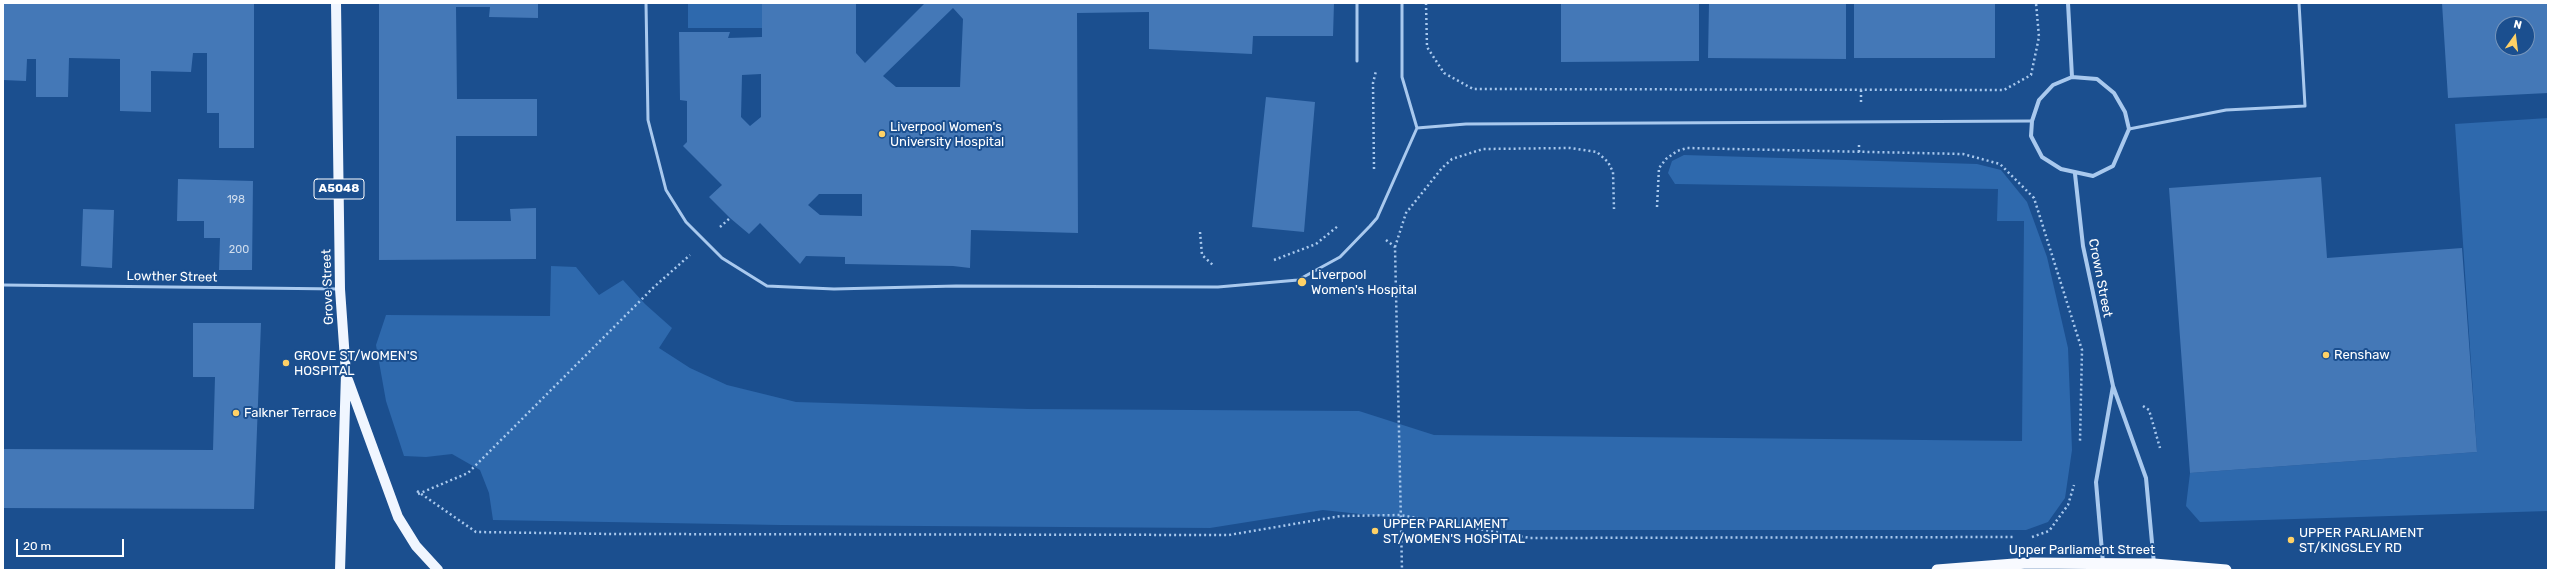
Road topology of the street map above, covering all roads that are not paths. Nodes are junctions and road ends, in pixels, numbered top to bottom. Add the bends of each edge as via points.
1 (336, 3) edge
2 (646, 3) edge
3 (1357, 3) edge
4 (1402, 3) edge
5 (2068, 3) edge
6 (2298, 3) edge
7 (1357, 60) dead end
8 (2072, 77) junction
9 (2032, 121) junction
10 (1417, 128) junction
11 (2129, 129) junction
12 (2075, 174) junction
13 (3, 285) edge
14 (340, 289) junction
15 (346, 374) junction
16 (2113, 386) junction
17 (2105, 566) edge
18 (2153, 567) edge
19 (340, 570) edge
20 (438, 570) edge
21 (1937, 570) edge
22 (2226, 570) edge

1 - 14 main road, Grove Street / A5048
2 - 10 lane via 648,120 666,190 686,222 705,242 722,258 767,286 834,290 956,286 1211,287 1298,280 1340,257 1377,218
3 - 7 lane
4 - 10 lane via 1402,77
5 - 8 street
6 - 11 lane via 2305,106 2226,110
8 - 9 street via 2053,85 2040,100
8 - 11 street via 2097,79 2114,93 2125,112
9 - 10 lane via 1466,124
9 - 12 street via 2032,136 2042,158
11 - 12 street via 2113,166 2092,176
12 - 16 street, Crown Street via 2083,246
13 - 14 lane, Lowther Street
14 - 15 main road, Grove Street / A5048
15 - 19 main road, Grove Street / A5048
15 - 20 main road via 398,517 416,546
16 - 17 street, Crown Street via 2096,482
16 - 18 street, Crown Street via 2146,478
17 - 18 highway, Upper Parliament Street
17 - 21 highway, Upper Parliament Street via 1994,564
18 - 22 highway, Upper Parliament Street

